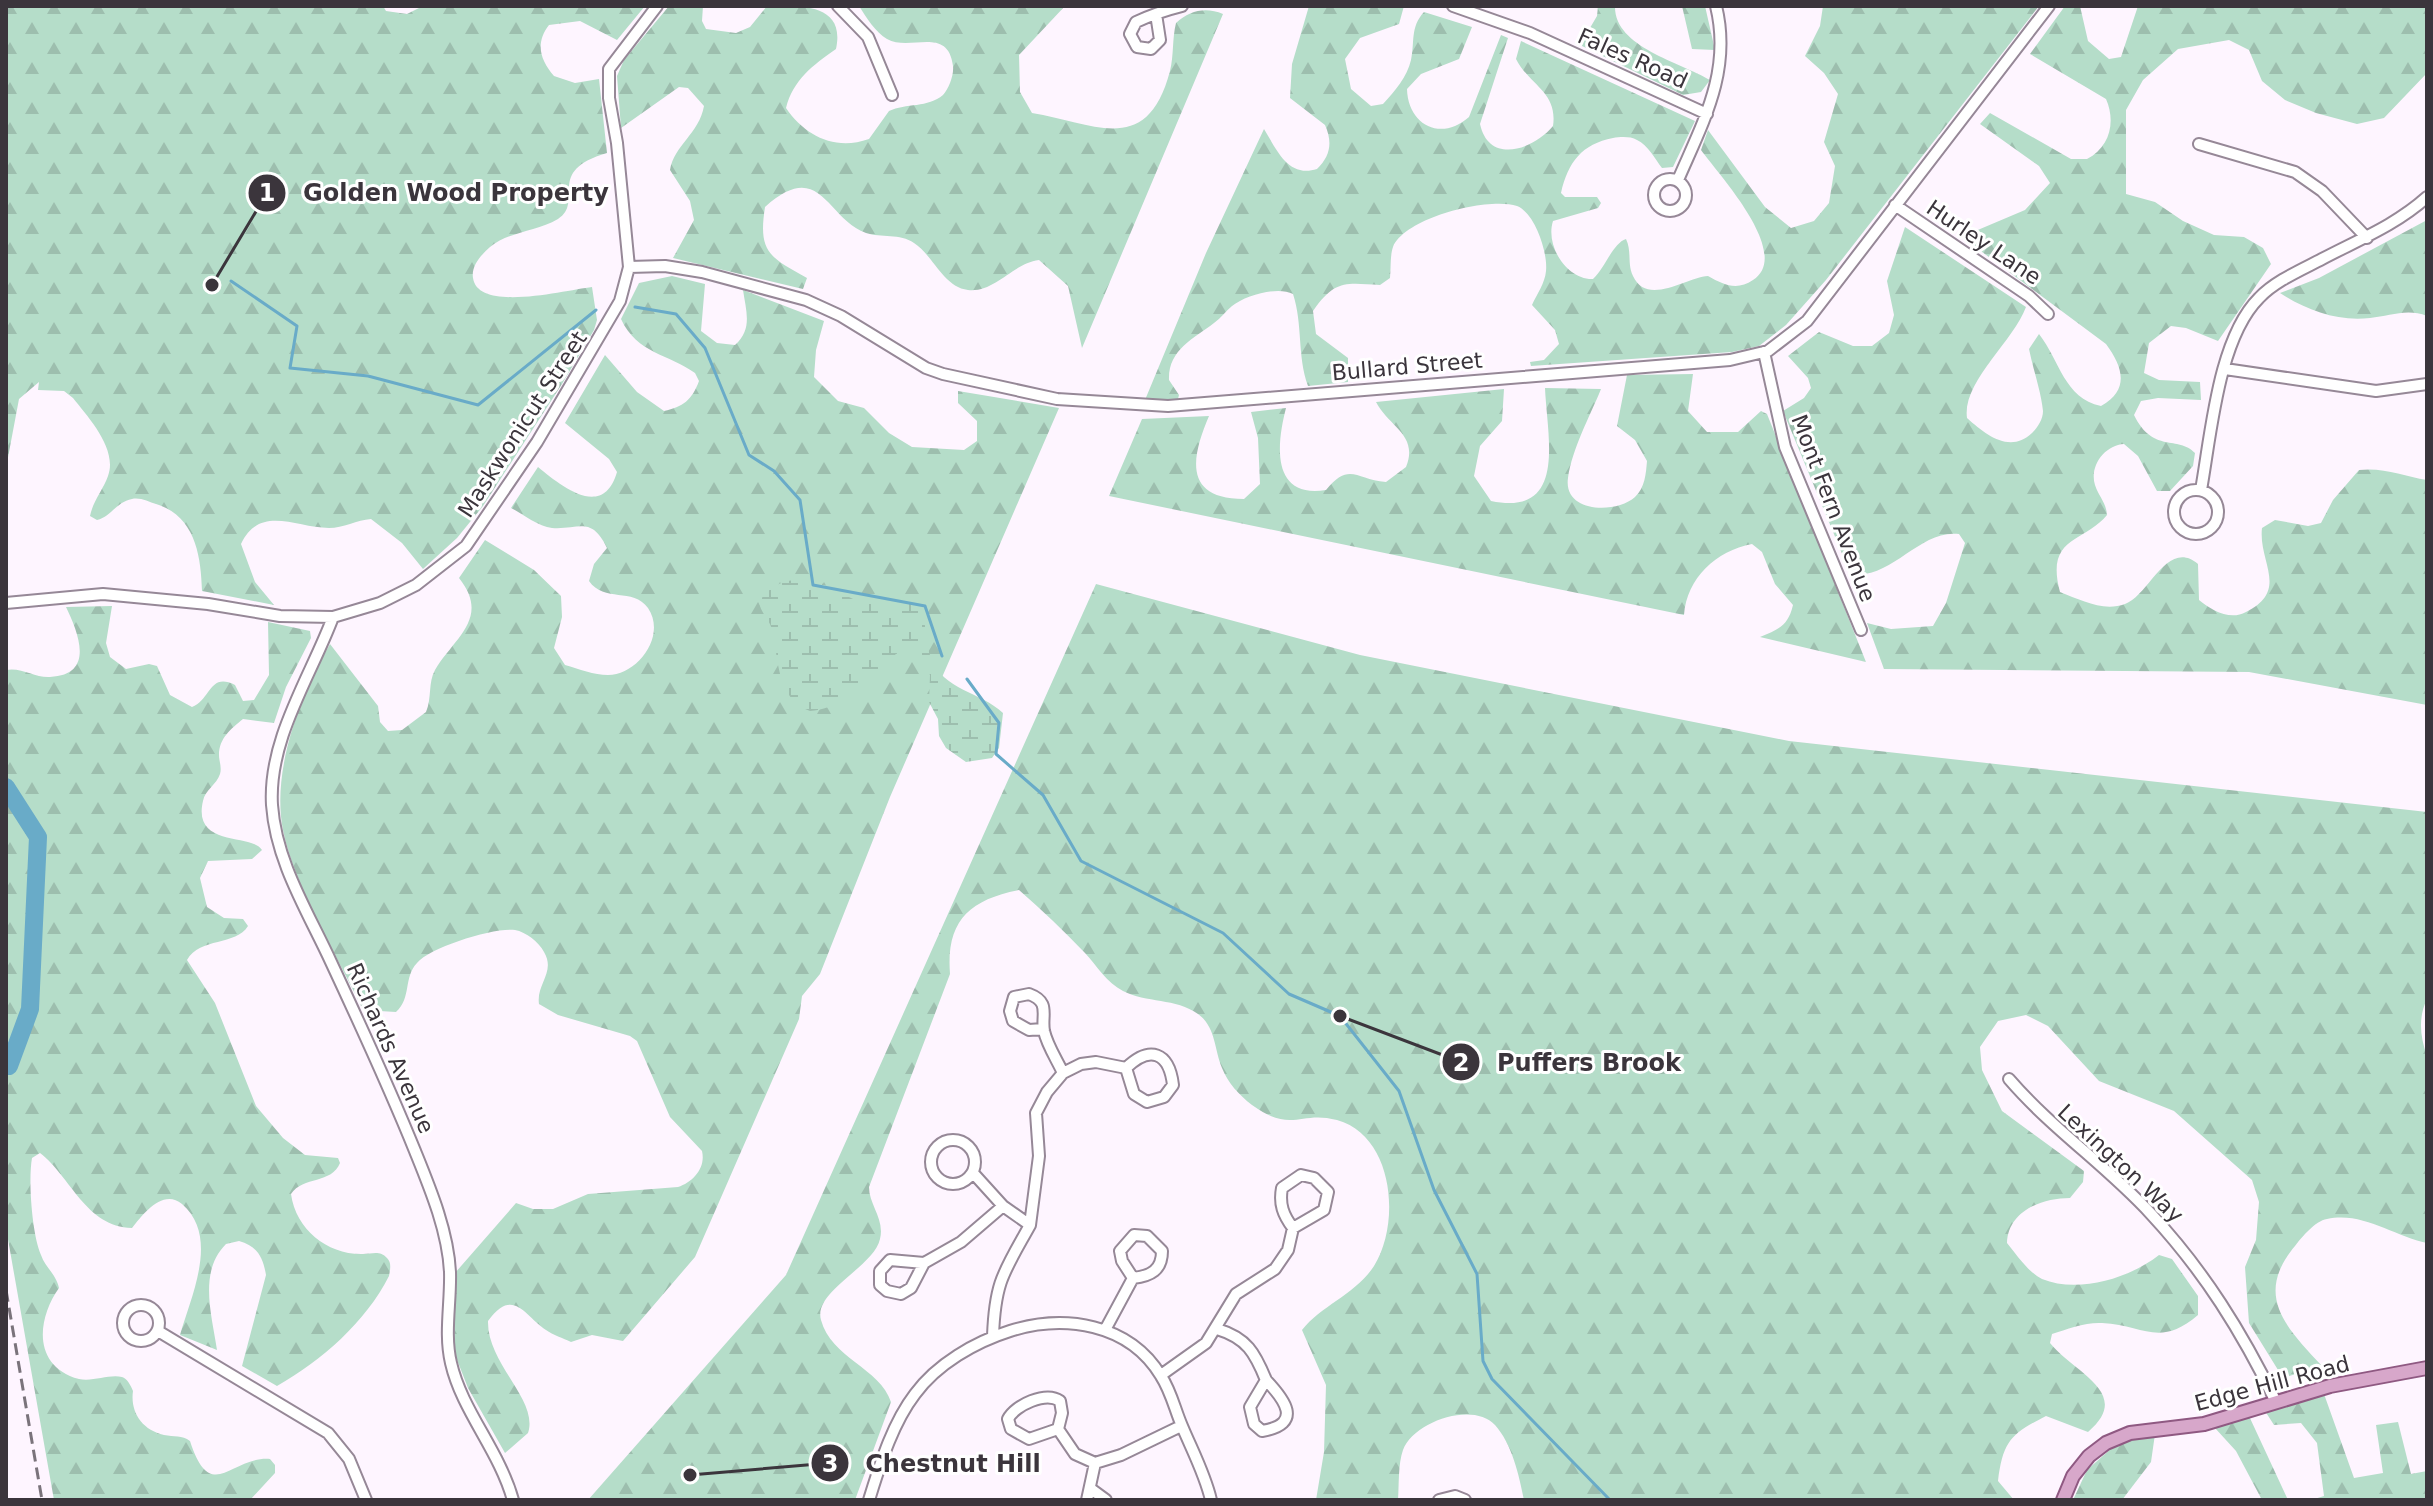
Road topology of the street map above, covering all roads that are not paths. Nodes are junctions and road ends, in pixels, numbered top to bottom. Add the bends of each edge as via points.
1 (657, 6) edge
2 (840, 6) edge
3 (1182, 6) edge
4 (1453, 6) edge
5 (1716, 6) edge
6 (2049, 6) edge
7 (1156, 14) dead end
8 (892, 95) dead end
9 (1707, 114) junction
10 (2199, 144) dead end
11 (1678, 180) dead end
12 (2427, 197) edge
13 (1895, 205) junction
14 (2367, 238) junction
15 (629, 267) junction
16 (2048, 314) dead end
17 (1764, 352) junction
18 (2225, 369) junction
19 (2427, 384) edge
20 (2201, 490) junction
21 (6, 603) edge
22 (333, 617) junction
23 (1861, 630) dead end
24 (1043, 1029) dead end
25 (1126, 1068) junction
26 (1063, 1073) junction
27 (2009, 1079) dead end
28 (974, 1174) junction
29 (1003, 1206) junction
30 (1030, 1225) junction
31 (1293, 1228) junction
32 (924, 1263) junction
33 (1133, 1278) junction
34 (1217, 1329) junction
35 (1105, 1330) junction
36 (158, 1331) dead end
37 (993, 1336) junction
38 (2427, 1368) edge
39 (1161, 1375) junction
40 (1266, 1380) junction
41 (2276, 1402) junction
42 (1181, 1426) junction
43 (1058, 1429) junction
44 (1095, 1463) junction
45 (1091, 1489) junction
46 (366, 1500) edge
47 (513, 1500) edge
48 (869, 1500) edge
49 (1087, 1500) edge
50 (1106, 1500) edge
51 (1211, 1500) edge
52 (1439, 1500) edge
53 (1465, 1500) edge
54 (2063, 1500) edge

1 - 15 street, Maskwonicut Street via 609,69
2 - 8 street via 868,37
3 - 7 street
4 - 9 street, Fales Road via 1530,33
5 - 9 street via 1723,55
6 - 13 street, Bullard Street
9 - 11 street
10 - 14 street via 2295,172 2322,191
12 - 14 street
13 - 16 street, Hurley Lane
13 - 17 street, Bullard Street via 1807,321
14 - 18 street via 2259,297 2243,318
15 - 17 street, Bullard Street via 665,266 771,288 841,316 926,368 1057,399 1113,405 1168,406 1730,360
15 - 22 street, Maskwonicut Street via 620,301 602,335 466,546 416,585
17 - 23 street, Mont Fern Avenue via 1785,447
18 - 19 street via 2376,391
18 - 20 street
20 - 20 street via 2217,502 2219,515 2212,529 2189,534 2176,523 2175,503 2190,491
21 - 22 street, Maskwonicut Street via 103,594 280,616
22 - 47 street, Richards Avenue via 291,711 273,781 281,858 356,1015 441,1224 450,1269 451,1363
24 - 26 street
25 - 25 street via 1149,1053 1163,1058 1171,1068 1173,1085 1164,1097 1147,1102 1134,1094
25 - 26 street via 1096,1062
26 - 30 street via 1036,1113 1039,1156
27 - 41 street, Lexington Way via 2044,1119 2151,1213 2199,1269 2239,1330
28 - 28 street via 971,1146 954,1139 940,1143 932,1154 931,1167 939,1180 966,1182
28 - 29 street
29 - 30 street
29 - 32 street via 961,1242
30 - 37 street via 999,1280
31 - 31 street via 1284,1215 1282,1188 1301,1175 1314,1178 1325,1186 1328,1203
31 - 34 street via 1279,1264 1236,1294
32 - 32 street via 890,1260 880,1271 880,1285 901,1294 911,1288
33 - 33 street via 1120,1251 1134,1235 1147,1236 1162,1251 1162,1259 1147,1277
33 - 35 street
34 - 39 street
34 - 40 street via 1234,1334 1256,1353
35 - 37 street via 1080,1322 1052,1322
35 - 39 street via 1143,1355
36 - 46 street via 328,1433 349,1459
37 - 48 street via 936,1371 914,1395
38 - 41 main road, Edge Hill Road
39 - 42 street
40 - 40 street via 1250,1407 1254,1424 1262,1431 1278,1426 1287,1409
41 - 54 main road, Edge Hill Road via 2204,1424 2116,1438 2089,1456
42 - 44 street
42 - 51 street
43 - 43 street via 1029,1439 1011,1429 1008,1419 1012,1412 1052,1396 1062,1407
43 - 44 street via 1075,1454
44 - 45 street
45 - 49 street
45 - 50 street
52 - 53 street

